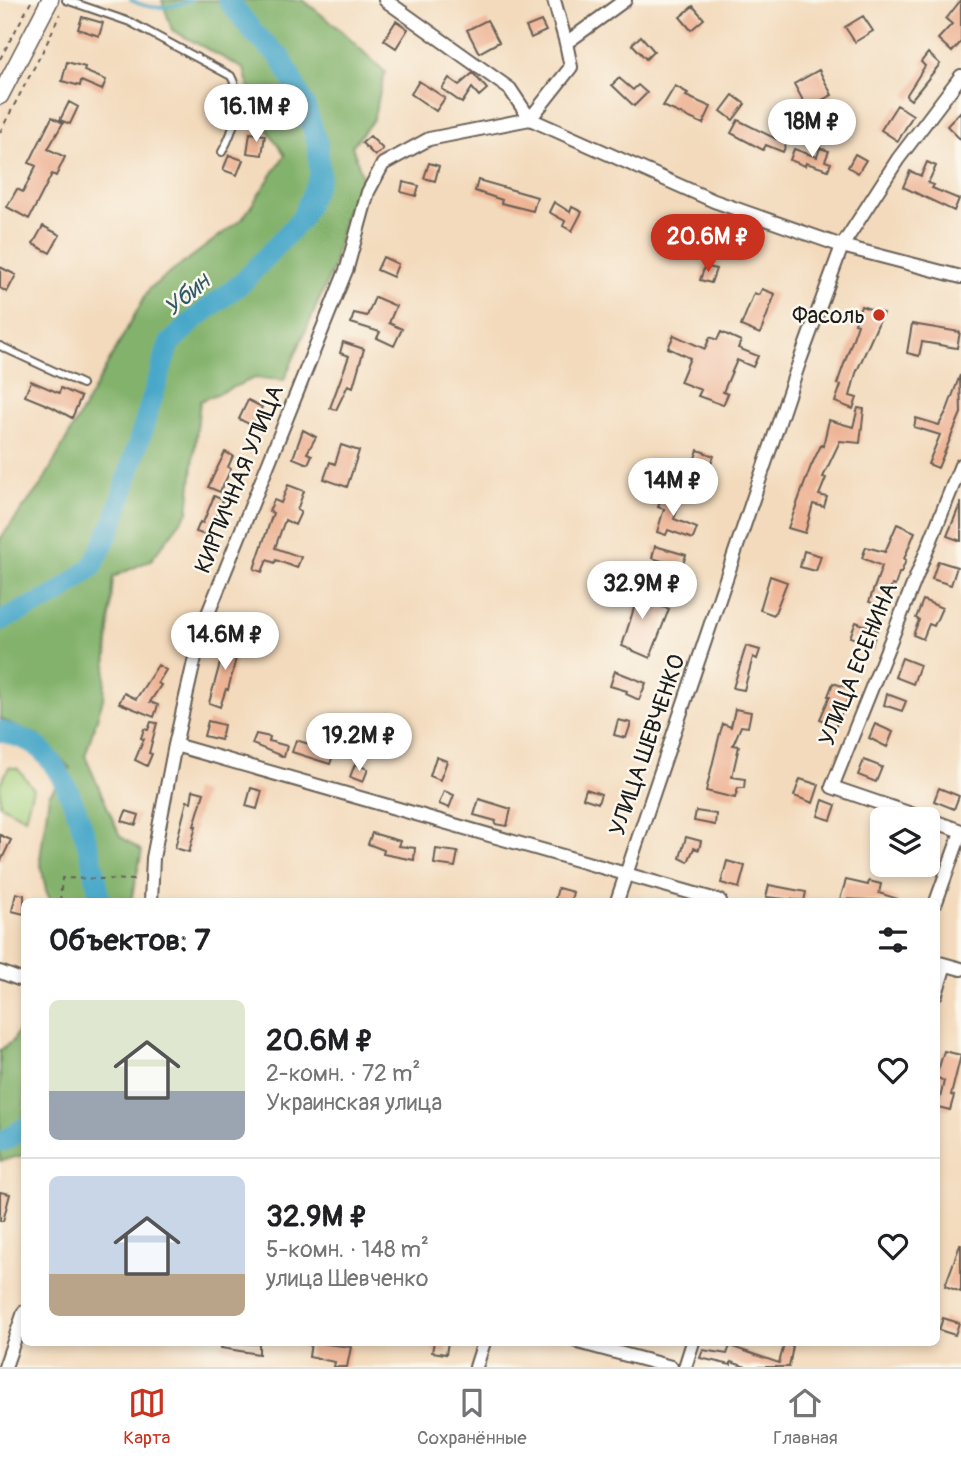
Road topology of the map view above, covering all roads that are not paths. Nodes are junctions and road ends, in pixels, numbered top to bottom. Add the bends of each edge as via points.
1 (66, 0) edge
2 (385, 0) edge
3 (554, 0) edge
4 (625, 0) edge
5 (55, 6) edge
6 (566, 43) junction
7 (961, 76) edge
8 (0, 96) edge
9 (530, 119) junction
10 (222, 152) dead end
11 (842, 246) junction
12 (961, 277) edge
13 (0, 346) edge
14 (82, 384) dead end
15 (961, 465) edge
16 (174, 745) junction
17 (891, 807) edge
18 (940, 824) edge
19 (961, 832) edge
20 (625, 874) junction
21 (150, 898) edge
22 (618, 898) edge
23 (709, 898) edge
24 (937, 898) edge
25 (941, 964) edge
26 (961, 969) edge
27 (0, 972) edge
28 (21, 980) edge
29 (21, 1321) edge
30 (483, 1346) edge
31 (593, 1346) edge
32 (692, 1346) edge
33 (5, 1367) edge
34 (476, 1367) edge
35 (671, 1367) edge
36 (685, 1367) edge

1 - 10 lane via 130,22 231,76 236,92 235,121
2 - 9 street via 510,89
3 - 6 street
4 - 6 street
5 - 8 street
6 - 9 street via 571,66
7 - 11 street, УЛИЦА ШЕВЧЕНКО via 898,159
9 - 11 street via 714,201
9 - 16 street, КИРПИЧНАЯ УЛИЦА via 429,139 383,164 368,192 347,268 201,631
11 - 12 street
11 - 20 street, УЛИЦА ШЕВЧЕНКО
13 - 14 lane
15 - 17 street, УЛИЦА ЕСЕНИНА via 832,787
16 - 20 street
16 - 21 street, КИРПИЧНАЯ УЛИЦА
18 - 19 street, УЛИЦА ЕСЕНИНА
19 - 24 street
20 - 22 street, УЛИЦА ШЕВЧЕНКО
20 - 23 street
25 - 26 street
27 - 28 street
29 - 33 street
30 - 34 street
31 - 35 street
32 - 36 street

